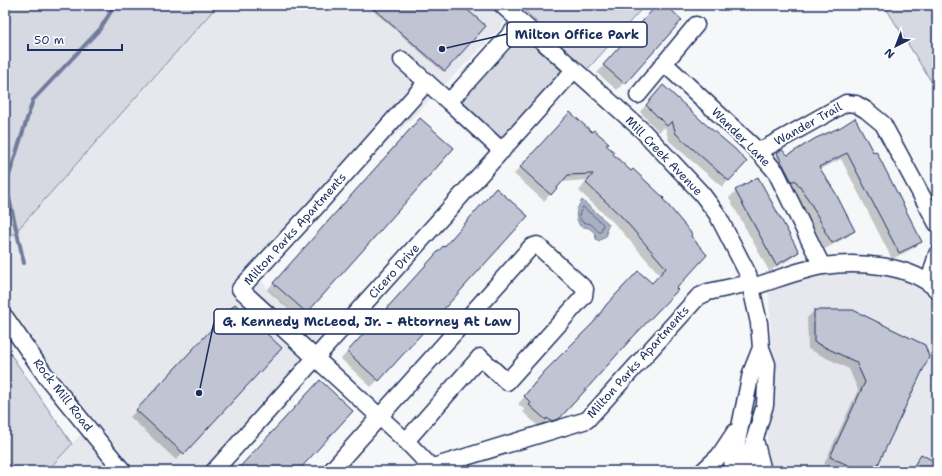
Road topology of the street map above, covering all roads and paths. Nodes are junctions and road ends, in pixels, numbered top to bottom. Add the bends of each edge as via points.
1 (502, 5) edge
2 (521, 22) junction
3 (696, 25) dead end
4 (402, 60) dead end
5 (664, 63) junction
6 (574, 70) junction
7 (427, 82) junction
8 (638, 95) dead end
9 (449, 102) junction
10 (502, 151) junction
11 (758, 152) junction
12 (937, 224) edge
13 (937, 254) edge
14 (822, 266) junction
15 (751, 285) junction
16 (933, 286) edge
17 (5, 317) edge
18 (761, 348) junction
19 (315, 358) junction
20 (380, 417) junction
21 (741, 422) junction
22 (755, 440) junction
23 (406, 441) junction
24 (426, 469) edge
25 (123, 471) edge
26 (214, 471) edge
27 (331, 471) edge
28 (703, 471) edge
29 (731, 471) edge
30 (745, 471) edge
31 (763, 471) edge

1 - 2 street, Mill Creek Avenue
2 - 6 street, Mill Creek Avenue
2 - 9 street
3 - 5 street
4 - 7 street
5 - 8 street
5 - 11 street, Wander Lane
6 - 10 street, Cicero Drive
6 - 15 street, Mill Creek Avenue via 643,131 702,194 717,214 748,274
7 - 9 street
7 - 19 street, Milton Parks Apartments via 240,289
9 - 10 street
10 - 19 street, Cicero Drive
11 - 12 street, Wander Trail via 846,103 856,104 883,124
11 - 14 street, Wander Lane via 776,172
13 - 16 street
14 - 15 street
14 - 16 street via 873,264 910,274
15 - 18 street, Mill Creek Avenue via 759,322
15 - 24 street, Milton Parks Apartments via 698,296 587,420
17 - 25 street, Rock Mill Road via 48,378
18 - 21 street, Mill Creek Avenue via 751,373
18 - 22 street, Mill Creek Avenue via 767,364 767,379
19 - 20 street, Milton Parks Apartments
19 - 26 street, Cicero Drive
20 - 23 street, Milton Parks Apartments
20 - 23 street via 530,247 537,245 584,289 584,296 507,382 480,357
20 - 27 street
21 - 28 street via 720,456
21 - 29 street, Mill Creek Avenue
22 - 30 street, Mill Creek Avenue
22 - 31 street
23 - 24 street, Milton Parks Apartments

